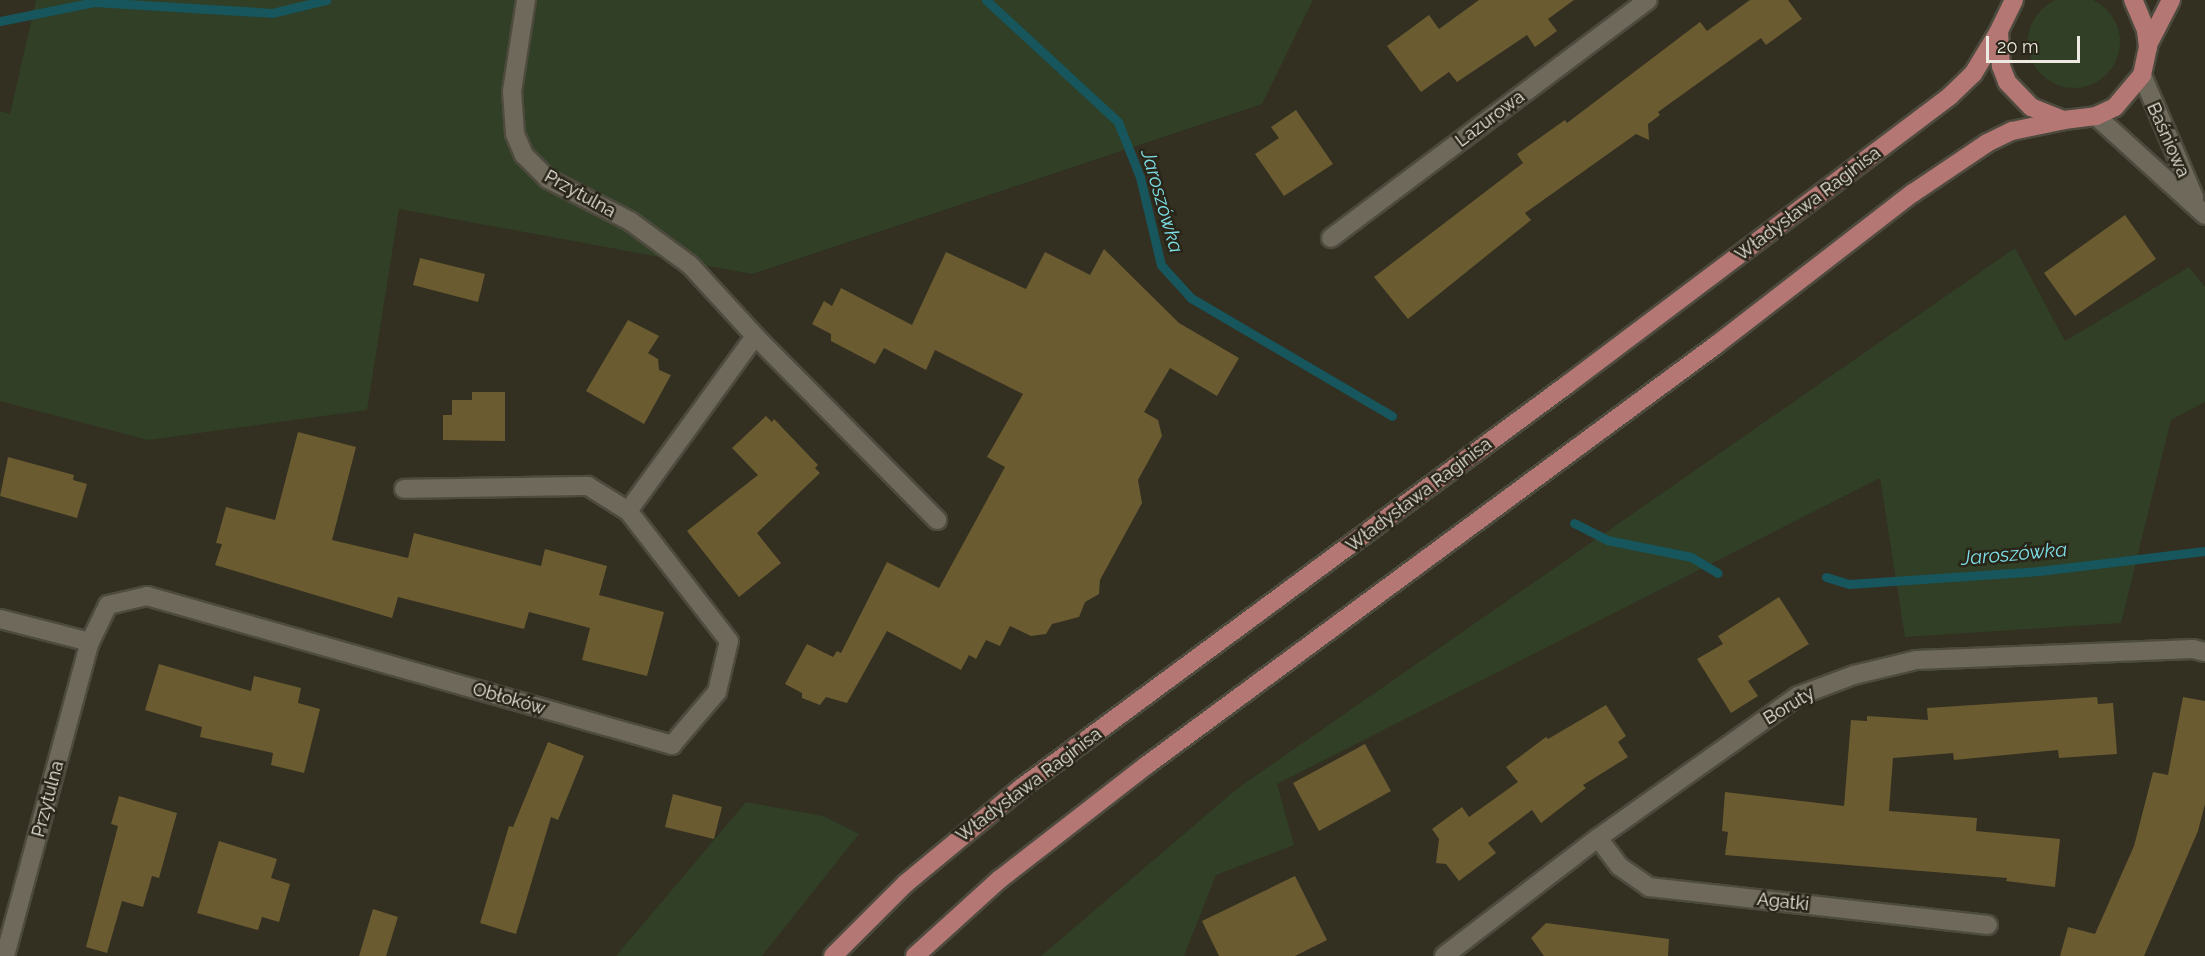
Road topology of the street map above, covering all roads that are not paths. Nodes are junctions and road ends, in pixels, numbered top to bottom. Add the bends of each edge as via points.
1 (526, 0) edge
2 (1648, 0) edge
3 (2013, 0) edge
4 (2133, 0) edge
5 (2171, 0) edge
6 (1999, 31) junction
7 (2148, 46) junction
8 (2142, 75) junction
9 (2096, 116) junction
10 (2064, 120) junction
11 (2201, 210) edge
12 (1331, 238) dead end
13 (755, 336) junction
14 (404, 489) dead end
15 (628, 511) junction
16 (937, 520) dead end
17 (0, 619) edge
18 (90, 642) junction
19 (2205, 652) edge
20 (1598, 838) junction
21 (1988, 925) dead end
22 (5, 956) edge
23 (833, 956) edge
24 (915, 956) edge
25 (1444, 956) edge

1 - 13 street, Przytulna via 512,91 515,134 524,155 548,180 630,221 690,265
2 - 12 street, Lazurowa
3 - 6 main road, Władysława Raginisa
4 - 7 main road via 2146,30
5 - 7 main road
6 - 10 main road via 2001,66 2007,82 2031,107
6 - 23 main road, Władysława Raginisa via 1973,74 1950,96 1021,788 905,884
7 - 8 main road
8 - 9 main road via 2115,107
8 - 11 street, Baśniowa
9 - 10 main road
9 - 11 street, Baśniowa
10 - 24 main road via 2012,131 1987,143 1913,193 1716,345 1147,765 1000,879
13 - 15 street
13 - 16 street
14 - 15 street, Obłoków via 588,486
15 - 18 street, Obłoków via 729,641 717,692 672,745 147,596 108,605
17 - 18 street
18 - 22 street, Przytulna
19 - 20 street, Boruty via 2193,649 1916,660 1854,675 1798,696
20 - 21 street, Agatki via 1619,866 1649,887
20 - 25 street, Boruty

